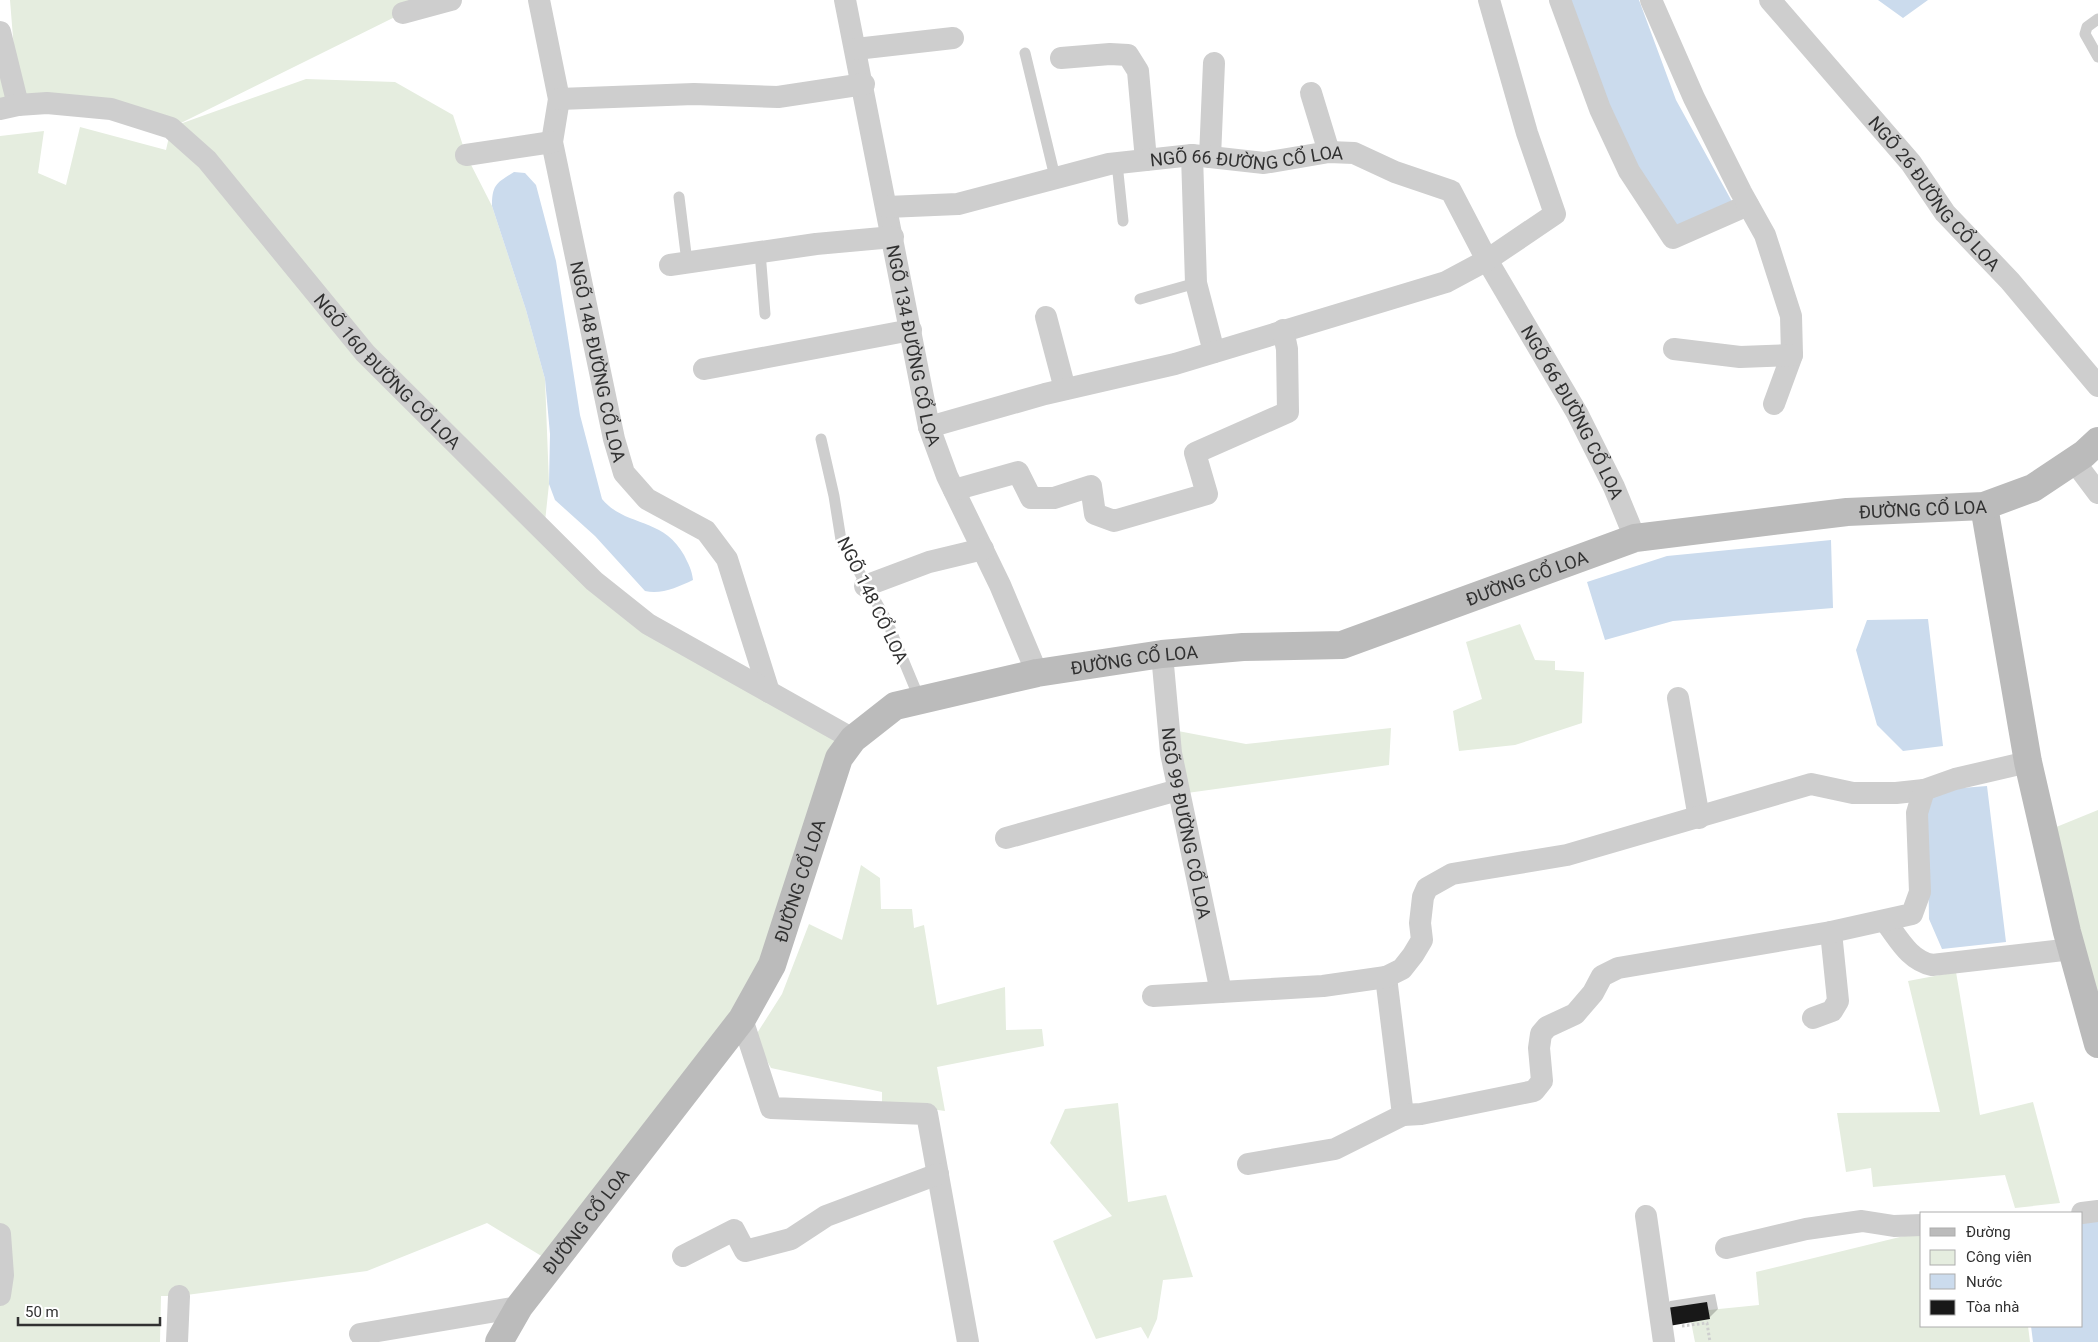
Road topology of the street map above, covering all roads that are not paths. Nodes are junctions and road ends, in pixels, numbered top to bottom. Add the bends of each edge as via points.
1 (451, 0) edge
2 (539, 0) edge
3 (846, 0) edge
4 (1489, 0) edge
5 (1560, 0) edge
6 (1651, 0) edge
7 (1770, 0) edge
8 (403, 13) dead end
9 (2098, 19) edge
10 (0, 32) edge
11 (953, 38) dead end
12 (856, 49) junction
13 (1025, 53) dead end
14 (2098, 57) edge
15 (1060, 58) dead end
16 (1214, 63) dead end
17 (864, 84) junction
18 (1311, 93) dead end
19 (559, 98) junction
20 (9, 107) edge
21 (552, 142) junction
22 (1329, 152) junction
23 (466, 155) dead end
24 (1201, 156) junction
25 (1146, 160) junction
26 (1116, 163) junction
27 (1055, 177) junction
28 (680, 197) dead end
29 (1748, 205) junction
30 (887, 207) junction
31 (1123, 221) dead end
32 (893, 237) junction
33 (760, 252) junction
34 (1487, 260) junction
35 (678, 264) joint
36 (1196, 283) junction
37 (1140, 299) dead end
38 (765, 314) dead end
39 (1046, 317) dead end
40 (911, 330) junction
41 (1283, 330) junction
42 (1674, 349) dead end
43 (1214, 352) junction
44 (1792, 355) junction
45 (704, 369) dead end
46 (2098, 386) edge
47 (1065, 390) junction
48 (1774, 404) dead end
49 (929, 427) junction
50 (821, 439) dead end
51 (2098, 441) edge
52 (2074, 461) junction
53 (954, 490) junction
54 (2098, 493) edge
55 (1984, 506) junction
56 (1635, 538) junction
57 (983, 549) junction
58 (865, 586) junction
59 (1162, 654) junction
60 (1037, 673) junction
61 (769, 692) junction
62 (1678, 698) dead end
63 (920, 700) junction
64 (853, 739) junction
65 (2028, 762) junction
66 (1178, 790) junction
67 (1924, 790) junction
68 (1699, 818) junction
69 (1006, 838) dead end
70 (1886, 921) junction
71 (1831, 932) junction
72 (2072, 949) junction
73 (1386, 977) junction
74 (1221, 992) junction
75 (1153, 996) dead end
76 (1813, 1018) dead end
77 (742, 1019) junction
78 (2098, 1044) edge
79 (1403, 1115) junction
80 (1248, 1164) dead end
81 (938, 1174) junction
82 (2098, 1211) edge
83 (2083, 1213) edge
84 (1646, 1216) dead end
85 (1920, 1225) edge
86 (0, 1234) edge
87 (1726, 1248) dead end
88 (683, 1256) dead end
89 (0, 1295) edge
90 (179, 1296) dead end
91 (519, 1307) junction
92 (360, 1334) dead end
93 (1671, 1334) edge
94 (178, 1342) edge
95 (499, 1342) edge
96 (968, 1342) edge

1 - 8 street
2 - 19 street, NGÕ 148 ĐƯỜNG CỔ LOA
3 - 12 street, NGÕ 134 ĐƯỜNG CỔ LOA
4 - 34 street via 1527,134 1555,214
5 - 29 street via 1600,110 1628,171 1674,238
6 - 29 street via 1694,98
7 - 46 street, NGÕ 26 ĐƯỜNG CỔ LOA via 1911,163 1946,214 2010,281
9 - 14 lane via 2087,27 2085,34
10 - 20 street
11 - 12 street
12 - 17 street, NGÕ 134 ĐƯỜNG CỔ LOA
13 - 27 lane
15 - 25 street via 1128,55 1138,71
16 - 24 street
17 - 19 street via 778,97 694,94
17 - 30 street, NGÕ 134 ĐƯỜNG CỔ LOA
18 - 22 street
19 - 21 street, NGÕ 148 ĐƯỜNG CỔ LOA
20 - 61 street, NGÕ 160 ĐƯỜNG CỔ LOA via 47,104 111,109 171,128 208,160 365,353 594,581 648,624
21 - 23 street
21 - 61 street, NGÕ 148 ĐƯỜNG CỔ LOA via 614,439 624,473 647,499 706,531 727,559
22 - 24 street, NGÕ 66 ĐƯỜNG CỔ LOA via 1264,163
22 - 34 street, NGÕ 66 ĐƯỜNG CỔ LOA via 1364,156 1395,172 1452,191
24 - 25 street, NGÕ 66 ĐƯỜNG CỔ LOA
24 - 36 street
25 - 26 street, NGÕ 66 ĐƯỜNG CỔ LOA
26 - 27 street, NGÕ 66 ĐƯỜNG CỔ LOA
26 - 31 lane
27 - 30 street, NGÕ 66 ĐƯỜNG CỔ LOA via 958,204
28 - 35 lane
29 - 44 street via 1765,235 1791,316
30 - 32 street, NGÕ 134 ĐƯỜNG CỔ LOA
32 - 33 street
32 - 40 street, NGÕ 134 ĐƯỜNG CỔ LOA
33 - 35 street
33 - 38 lane
34 - 41 street via 1446,282
34 - 56 street, NGÕ 66 ĐƯỜNG CỔ LOA via 1577,414 1614,487
36 - 37 lane
36 - 43 street
39 - 47 street
40 - 45 street
40 - 49 street, NGÕ 134 ĐƯỜNG CỔ LOA
41 - 43 street
41 - 53 street via 1287,349 1288,412 1195,454 1207,494 1114,521 1095,514 1091,486 1054,498 1031,498 1018,472
42 - 44 street via 1740,357
43 - 47 street
44 - 48 street
47 - 49 street
49 - 53 street, NGÕ 134 ĐƯỜNG CỔ LOA
50 - 58 lane, NGÕ 148 CỔ LOA via 841,540
51 - 52 street, ĐƯỜNG CỔ LOA
52 - 54 street
52 - 55 street, ĐƯỜNG CỔ LOA via 2032,488
53 - 57 street, NGÕ 134 ĐƯỜNG CỔ LOA
55 - 56 street, ĐƯỜNG CỔ LOA via 1847,512
55 - 65 street
56 - 59 street, ĐƯỜNG CỔ LOA via 1342,645 1243,647
57 - 58 street via 929,562
57 - 60 street, NGÕ 134 ĐƯỜNG CỔ LOA
58 - 63 lane, NGÕ 148 CỔ LOA via 887,621
59 - 60 street, ĐƯỜNG CỔ LOA
59 - 66 street, NGÕ 99 ĐƯỜNG CỔ LOA via 1171,753
60 - 63 street, ĐƯỜNG CỔ LOA
61 - 64 street
62 - 68 street
63 - 64 street, ĐƯỜNG CỔ LOA via 895,706
64 - 77 street, ĐƯỜNG CỔ LOA via 839,758 772,965
65 - 67 street
65 - 72 street
66 - 69 street
66 - 74 street, NGÕ 99 ĐƯỜNG CỔ LOA
67 - 68 street via 1853,793 1812,784
67 - 70 street via 1917,813 1920,892 1912,914
68 - 73 street via 1567,855 1452,874 1427,888 1420,923 1422,940 1402,969
70 - 71 street
70 - 72 street via 1908,952 1920,962 1932,965
71 - 76 street via 1838,1001 1832,1011
71 - 79 street via 1618,968 1602,976 1593,993 1575,1014 1547,1027 1541,1034 1542,1081 1538,1090
72 - 78 street
73 - 74 street via 1323,986
73 - 79 street
74 - 75 street
77 - 81 street via 771,1108 927,1114
77 - 91 street, ĐƯỜNG CỔ LOA
79 - 80 street via 1335,1149
81 - 88 street via 826,1216 791,1240 745,1251 734,1230
81 - 96 street
82 - 83 street
84 - 93 street
85 - 87 street via 1894,1226 1862,1221 1806,1229
86 - 89 street via 3,1275
90 - 94 street
91 - 92 street
91 - 95 street, ĐƯỜNG CỔ LOA

